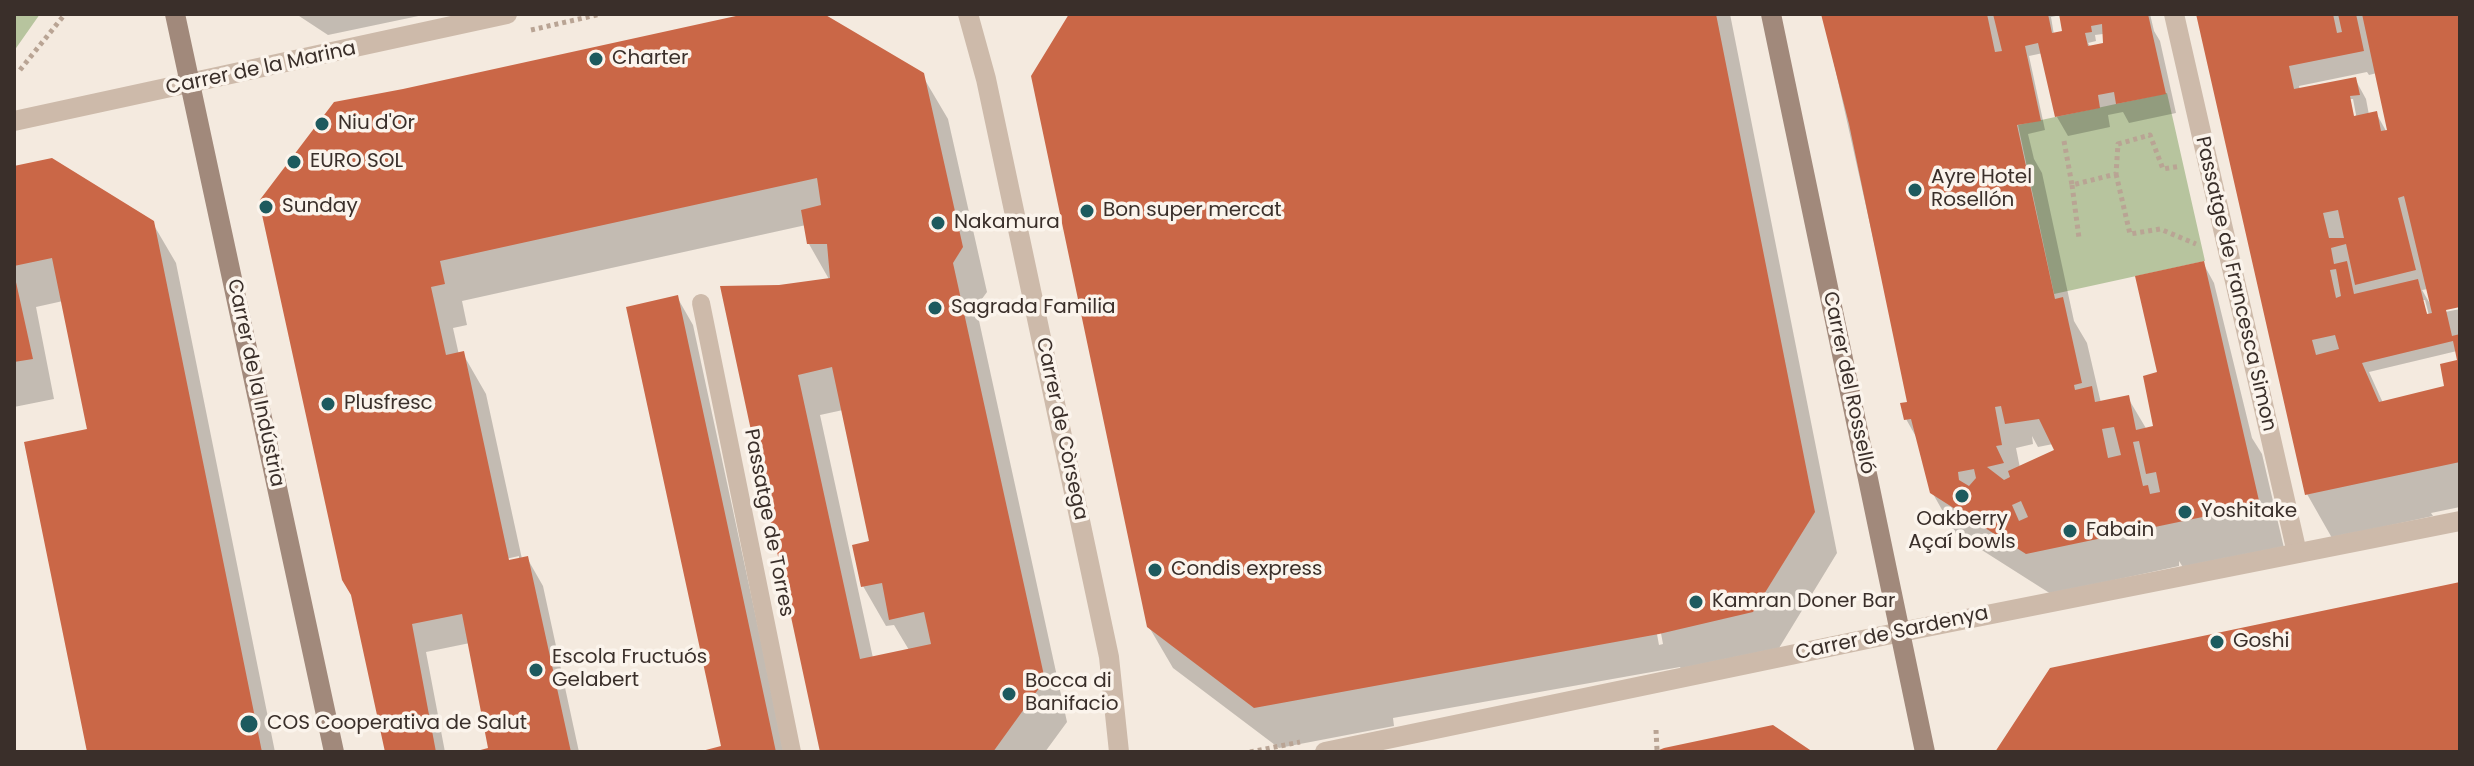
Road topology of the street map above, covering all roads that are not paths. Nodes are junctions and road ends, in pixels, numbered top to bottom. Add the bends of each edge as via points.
1 (175, 14) edge
2 (507, 14) edge
3 (968, 14) edge
4 (1771, 14) edge
5 (2174, 14) edge
6 (190, 85) junction
7 (14, 121) edge
8 (701, 303) dead end
9 (2460, 521) edge
10 (2297, 553) junction
11 (1901, 632) junction
12 (334, 752) edge
13 (792, 752) edge
14 (1119, 752) edge
15 (1325, 752) edge
16 (1925, 752) edge

1 - 6 main road, Carrer de la Indústria
2 - 6 street, Carrer de la Marina
3 - 14 street, Carrer de Còrsega via 990,94 1105,635
4 - 11 main road, Carrer del Rosselló
5 - 10 street, Passatge de Francesca Simon
6 - 7 street, Carrer de la Marina
6 - 12 main road, Carrer de la Indústria
8 - 13 lane, Passatge de Torres
9 - 10 street, Carrer de Sardenya
10 - 11 street, Carrer de Sardenya
11 - 15 street, Carrer de Sardenya
11 - 16 main road, Carrer del Rosselló

